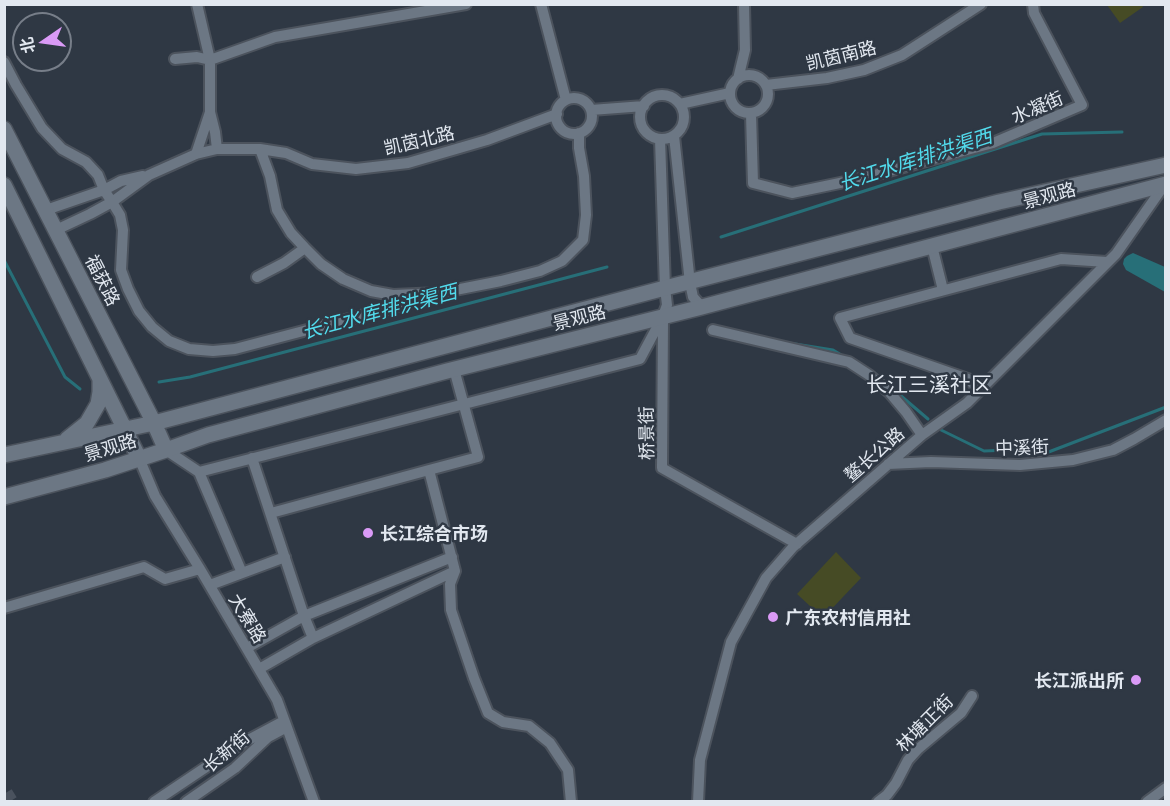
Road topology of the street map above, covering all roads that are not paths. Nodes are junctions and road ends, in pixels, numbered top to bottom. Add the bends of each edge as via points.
1 (197, 4) edge
2 (466, 4) edge
3 (541, 4) edge
4 (744, 4) edge
5 (981, 4) edge
6 (1033, 4) edge
7 (175, 59) dead end
8 (210, 60) junction
9 (4, 62) edge
10 (738, 79) junction
11 (766, 85) junction
12 (730, 93) junction
13 (566, 100) junction
14 (680, 104) junction
15 (644, 106) junction
16 (591, 110) junction
17 (210, 112) junction
18 (557, 114) junction
19 (751, 114) junction
20 (4, 129) edge
21 (579, 134) junction
22 (674, 136) junction
23 (660, 139) junction
24 (217, 149) junction
25 (260, 149) junction
26 (196, 154) junction
27 (1166, 156) edge
28 (1166, 165) edge
29 (1142, 170) junction
30 (149, 175) junction
31 (1165, 184) edge
32 (4, 185) edge
33 (104, 190) junction
34 (112, 202) junction
35 (46, 210) junction
36 (56, 230) junction
37 (932, 246) junction
38 (305, 248) junction
39 (1107, 262) junction
40 (257, 277) dead end
41 (690, 283) junction
42 (665, 288) junction
43 (943, 290) junction
44 (440, 293) junction
45 (702, 307) junction
46 (663, 316) junction
47 (713, 330) dead end
48 (454, 369) junction
49 (100, 378) junction
50 (980, 390) junction
51 (463, 404) junction
52 (1166, 420) edge
53 (154, 423) junction
54 (124, 428) junction
55 (922, 435) junction
56 (65, 441) junction
57 (166, 450) junction
58 (4, 455) edge
59 (139, 458) junction
60 (252, 458) junction
61 (888, 464) junction
62 (429, 470) junction
63 (199, 472) junction
64 (4, 497) edge
65 (270, 513) junction
66 (797, 544) junction
67 (285, 557) junction
68 (452, 557) junction
69 (200, 569) junction
70 (455, 571) junction
71 (242, 573) junction
72 (210, 585) junction
73 (4, 608) edge
74 (304, 616) junction
75 (313, 638) junction
76 (246, 648) junction
77 (259, 669) junction
78 (972, 696) dead end
79 (285, 724) junction
80 (1166, 788) edge
81 (154, 801) edge
82 (186, 801) edge
83 (314, 801) edge
84 (571, 801) edge
85 (698, 801) edge
86 (878, 801) edge
87 (1147, 801) edge

1 - 8 street
2 - 8 street via 275,37
3 - 13 street
4 - 10 street via 745,50
5 - 11 street, 凯茵南路 via 902,55 864,70
6 - 19 street, 水凝街 via 1034,13 1082,105 993,143 792,193 753,183
7 - 8 street
8 - 17 street
9 - 33 street via 42,128 62,149 86,162 98,175
10 - 11 street via 751,75
10 - 12 street
11 - 19 street via 766,103
12 - 14 street
12 - 19 street via 733,106
13 - 16 street via 583,101
13 - 18 street
14 - 15 street via 661,95
14 - 22 street via 683,124
15 - 16 street
15 - 23 street via 643,127
16 - 21 street via 591,122
17 - 24 street
17 - 26 street
18 - 21 street via 563,130
18 - 25 street, 凯茵北路 via 408,163 356,169 312,164 286,153
20 - 35 main road, 福获路
21 - 44 street via 586,215 583,240 562,261 540,271
22 - 23 street
22 - 41 street
23 - 42 street
24 - 25 street, 凯茵北路
24 - 26 street, 凯茵北路
25 - 38 street via 277,210
26 - 30 street, 凯茵北路
27 - 29 main road
28 - 29 main road, 景观路
29 - 41 main road, 景观路 via 999,202
30 - 33 street via 121,181
30 - 34 street
31 - 37 main road, 景观路
31 - 39 street, 鳌长公路
32 - 49 main road
33 - 34 street
33 - 35 street
34 - 36 street
34 - 44 street via 123,231 121,270 138,310 169,341 189,349 235,349
35 - 36 main road, 福获路
36 - 53 main road, 福获路
37 - 43 street
37 - 45 main road, 景观路
38 - 40 street
38 - 44 street via 344,279 371,291 393,296
39 - 43 street via 1061,259
39 - 50 street, 鳌长公路
41 - 42 main road, 景观路
41 - 45 street via 693,297
42 - 46 street
42 - 53 main road, 景观路
43 - 50 street via 840,318 850,338 968,380
45 - 46 main road, 景观路
46 - 48 main road, 景观路
46 - 51 street via 640,360
46 - 66 street, 桥景街 via 662,468
47 - 55 street via 849,362 890,393
48 - 51 street
48 - 57 main road, 景观路 via 208,435
49 - 54 main road
49 - 56 main road via 98,404 87,423
50 - 55 street, 鳌长公路
51 - 60 street
51 - 62 street via 478,457
52 - 61 street, 中溪街 via 1113,450 1074,460 1020,465
53 - 54 main road, 景观路
53 - 57 main road, 福获路
54 - 56 main road, 景观路
54 - 59 main road
55 - 61 street, 鳌长公路
56 - 58 main road, 景观路
57 - 59 main road, 景观路
57 - 63 street
59 - 64 main road, 景观路
59 - 69 street, 大寮路 via 154,496
60 - 63 street
60 - 65 street
61 - 66 street, 鳌长公路
62 - 65 street
62 - 68 street
63 - 71 street
65 - 67 street
66 - 85 street, 鳌长公路 via 766,578 731,642 700,760
67 - 71 street
67 - 74 street
68 - 70 street
68 - 74 street
69 - 72 street, 大寮路
69 - 73 street via 165,579 144,567
70 - 75 street
70 - 84 street via 450,584 451,610 488,713 503,722 529,726 550,743 568,770
71 - 72 street
72 - 76 street, 大寮路
74 - 75 street
74 - 76 street
75 - 77 street
76 - 77 street, 大寮路
77 - 79 street, 大寮路 via 277,700
78 - 86 street, 林塘正街 via 961,712 908,760 896,783
79 - 81 street via 239,745
79 - 82 street, 长新街 via 235,768
79 - 83 street, 大寮路
80 - 87 street

